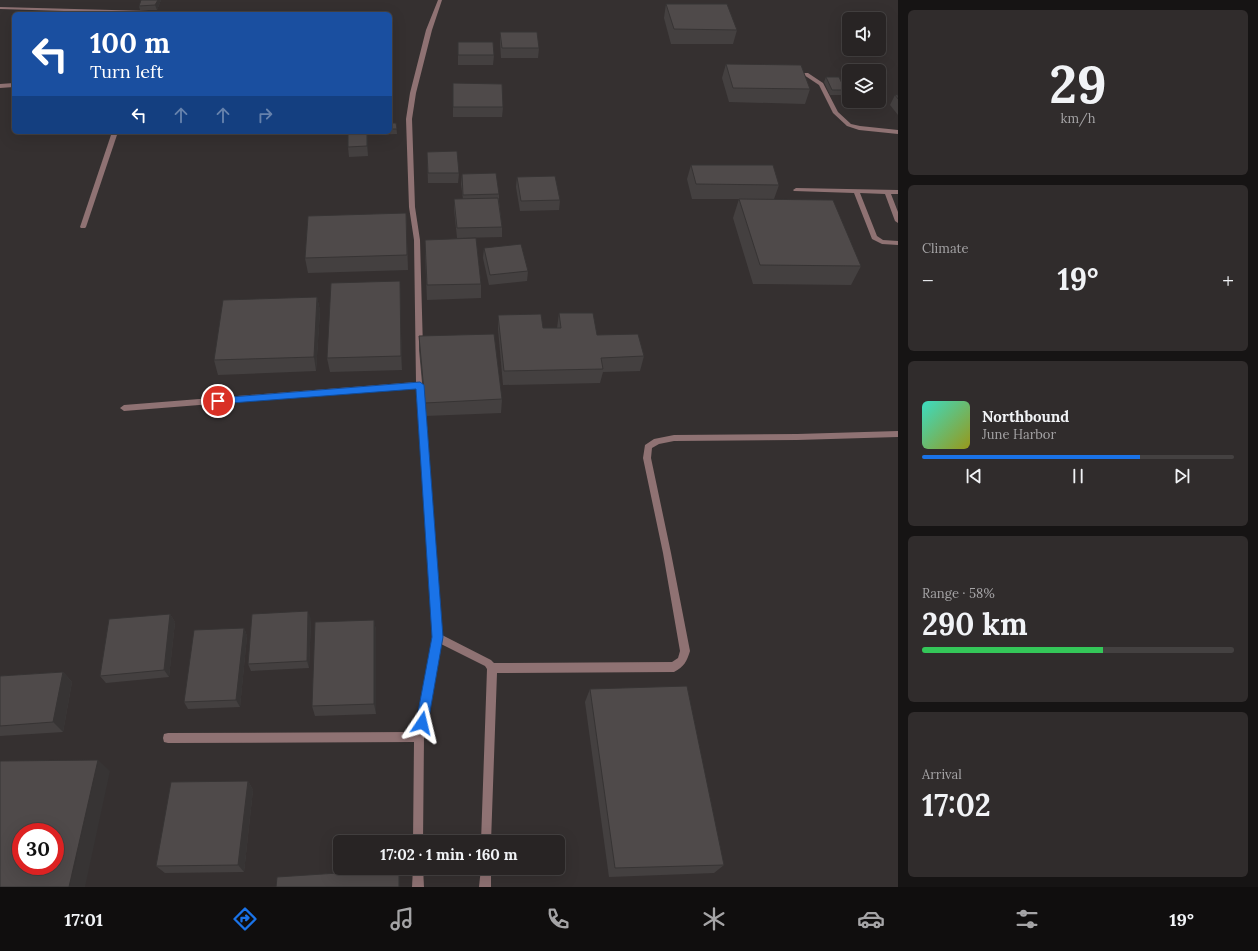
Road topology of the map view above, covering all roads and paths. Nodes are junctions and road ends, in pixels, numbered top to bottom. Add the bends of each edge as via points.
1 (440, 0) edge
2 (0, 8) edge
3 (149, 12) edge
4 (806, 74) edge
5 (12, 85) edge
6 (0, 86) edge
7 (898, 132) edge
8 (114, 134) edge
9 (796, 190) dead end
10 (856, 191) junction
11 (887, 191) junction
12 (898, 192) edge
13 (898, 221) edge
14 (83, 227) dead end
15 (898, 243) edge
16 (420, 385) junction
17 (124, 408) dead end
18 (898, 434) edge
19 (438, 637) junction
20 (492, 668) junction
21 (419, 737) junction
22 (168, 738) dead end
23 (418, 835) edge
24 (486, 835) edge
25 (418, 875) edge
26 (486, 875) edge
27 (418, 887) edge
28 (485, 887) edge

1 - 16 street via 429,30 409,119 412,207 417,240
2 - 3 street
4 - 7 street via 821,84 836,113 849,125
5 - 6 street
8 - 14 street
9 - 10 street
10 - 11 street
10 - 15 street via 874,237 882,242
11 - 12 street
11 - 13 street
16 - 17 street
16 - 19 street
18 - 20 street via 674,438 656,441 648,447 647,458 684,644 682,661 674,666 663,667
19 - 20 street via 488,663
19 - 21 street
20 - 24 street
21 - 22 street
21 - 23 street
25 - 27 street
26 - 28 street

